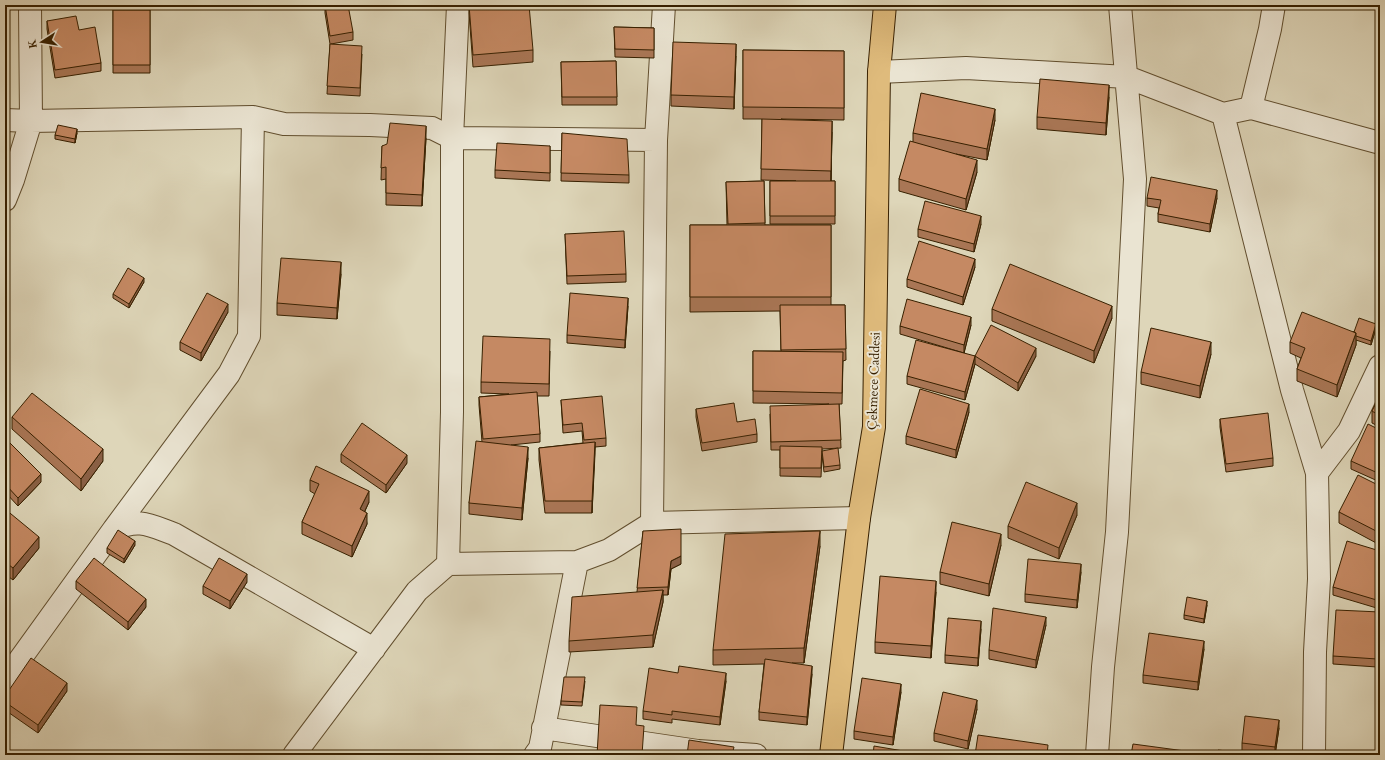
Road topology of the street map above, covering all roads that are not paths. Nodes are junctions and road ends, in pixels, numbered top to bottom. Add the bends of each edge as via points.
1 (30, 5) edge
2 (458, 5) edge
3 (664, 5) edge
4 (885, 5) edge
5 (1120, 5) edge
6 (1274, 5) edge
7 (879, 72) junction
8 (1127, 77) junction
9 (1251, 108) junction
10 (1223, 114) junction
11 (253, 117) junction
12 (5, 120) edge
13 (31, 121) junction
14 (452, 138) junction
15 (656, 140) junction
16 (1380, 143) edge
17 (5, 200) edge
18 (1380, 366) edge
19 (1317, 473) junction
20 (859, 518) junction
21 (652, 523) junction
22 (114, 529) junction
23 (577, 562) junction
24 (448, 564) junction
25 (374, 649) junction
26 (5, 680) edge
27 (543, 728) junction
28 (294, 755) edge
29 (535, 755) edge
30 (756, 755) edge
31 (830, 755) edge
32 (1097, 755) edge
33 (1314, 755) edge

1 - 13 street
2 - 14 street
3 - 15 street
4 - 7 main road, Çekmece Caddesi
5 - 8 street
6 - 9 street
7 - 8 street via 966,68
7 - 20 main road, Çekmece Caddesi via 874,427
8 - 10 street
8 - 32 street via 1135,179 1131,279 1117,532
9 - 10 street
9 - 16 street
10 - 19 street via 1292,390
11 - 13 street
11 - 14 street via 284,124 432,128
11 - 22 street via 249,336 229,374
12 - 13 street
13 - 17 street
14 - 15 street
14 - 24 street via 452,412
15 - 21 street
18 - 19 street via 1349,431
19 - 33 street via 1319,579
20 - 21 street
20 - 31 main road, Çekmece Caddesi
21 - 23 street via 609,550
22 - 25 street via 128,523 145,523 174,534
22 - 26 street
23 - 24 street
23 - 27 street
24 - 25 street via 417,591
25 - 28 street
27 - 29 street via 540,748
27 - 30 street via 698,751

